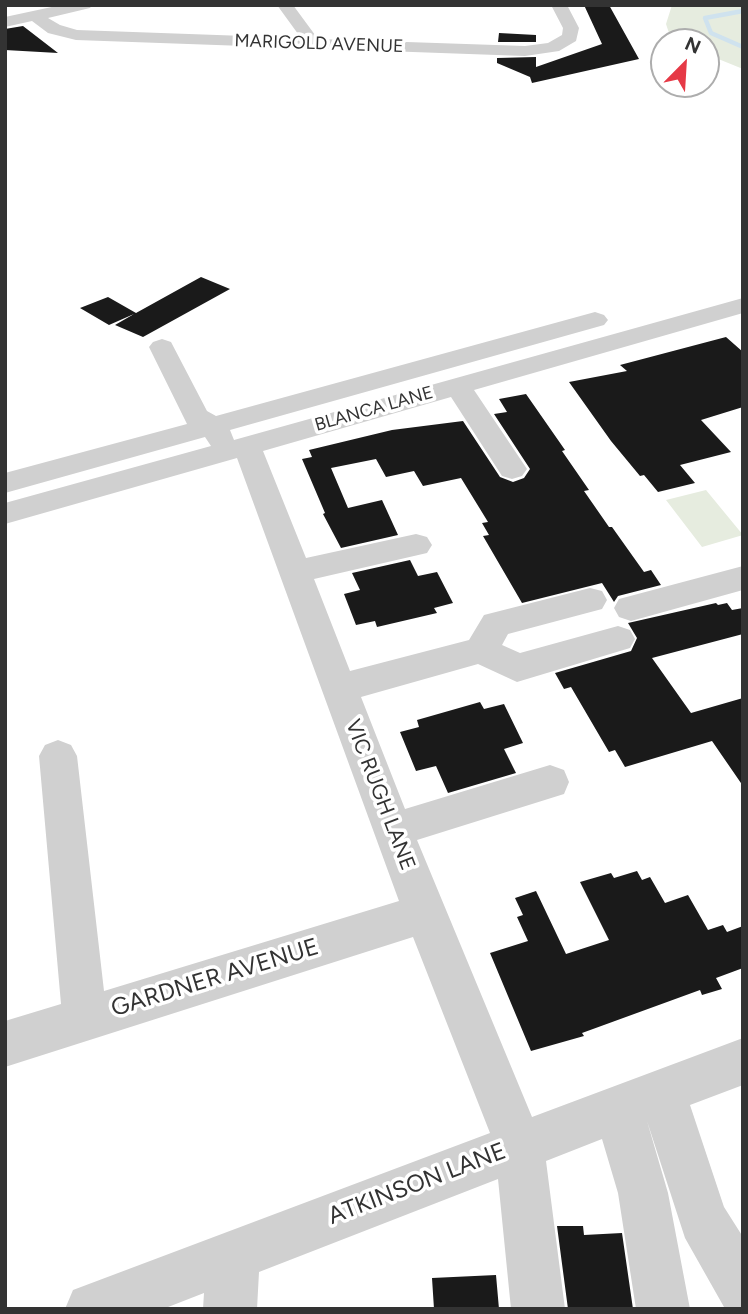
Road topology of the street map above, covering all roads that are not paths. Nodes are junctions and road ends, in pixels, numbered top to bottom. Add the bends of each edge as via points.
1 (84, 5) edge
2 (285, 5) edge
3 (559, 5) edge
4 (35, 16) junction
5 (5, 22) edge
6 (313, 43) junction
7 (743, 305) edge
8 (594, 320) dead end
9 (172, 344) dead end
10 (457, 385) junction
11 (213, 425) junction
12 (237, 447) junction
13 (512, 469) dead end
14 (5, 483) edge
15 (5, 514) edge
16 (416, 545) dead end
17 (295, 572) junction
18 (743, 578) edge
19 (590, 600) dead end
20 (481, 650) junction
21 (340, 688) junction
22 (58, 757) dead end
23 (550, 782) dead end
24 (394, 830) junction
25 (425, 913) junction
26 (85, 1019) junction
27 (5, 1044) edge
28 (743, 1061) edge
29 (640, 1101) junction
30 (519, 1144) junction
31 (233, 1255) junction
32 (743, 1288) edge
33 (92, 1309) edge
34 (230, 1309) edge
35 (538, 1309) edge
36 (663, 1309) edge

1 - 4 street
2 - 6 street
3 - 6 street, MARIGOLD AVENUE via 571,28 570,37 535,50
4 - 5 street
4 - 6 street, MARIGOLD AVENUE via 54,29 76,35
7 - 10 street, BLANCA LANE
8 - 11 street
9 - 11 street, VIC RUGH LANE via 196,417
10 - 12 street, BLANCA LANE
10 - 13 street
11 - 12 street, VIC RUGH LANE
11 - 14 street
12 - 15 street, BLANCA LANE
12 - 17 street, VIC RUGH LANE
16 - 17 street
17 - 21 street, VIC RUGH LANE
18 - 20 street via 517,668
19 - 20 street via 496,624
20 - 21 street
21 - 24 street, VIC RUGH LANE
22 - 26 street
23 - 24 street
24 - 25 street, VIC RUGH LANE
25 - 26 street, GARDNER AVENUE
25 - 30 street, VIC RUGH LANE
26 - 27 street, GARDNER AVENUE
28 - 29 street, ATKINSON LANE
29 - 30 street, ATKINSON LANE
29 - 32 street
29 - 36 street via 643,1193
30 - 31 street, ATKINSON LANE
30 - 35 street, VIC RUGH LANE
31 - 33 street, ATKINSON LANE
31 - 34 street

